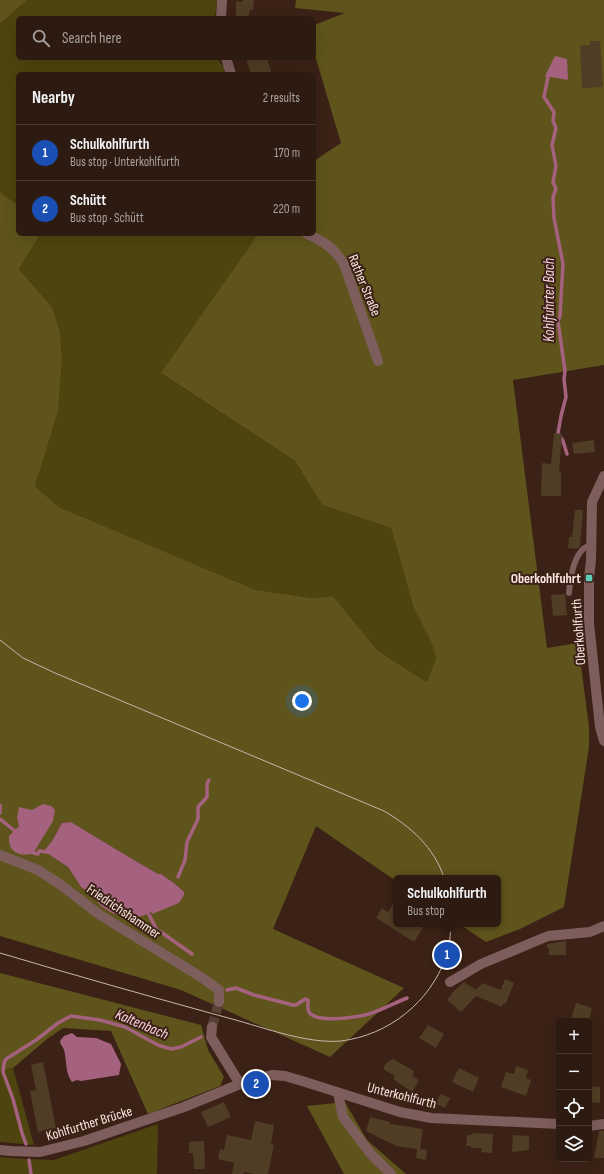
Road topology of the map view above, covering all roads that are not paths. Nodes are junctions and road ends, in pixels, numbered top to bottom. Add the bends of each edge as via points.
1 (222, 0) edge
2 (221, 16) edge
3 (226, 60) edge
4 (230, 72) edge
5 (311, 236) edge
6 (378, 361) dead end
7 (604, 476) edge
8 (592, 544) junction
9 (569, 593) dead end
10 (604, 741) edge
11 (0, 855) edge
12 (604, 926) edge
13 (450, 982) dead end
14 (219, 1002) tunnel mouth
15 (212, 1027) tunnel mouth
16 (240, 1084) junction
17 (338, 1093) junction
18 (556, 1124) edge
19 (604, 1124) edge
20 (592, 1126) edge
21 (0, 1150) edge
22 (391, 1174) edge

1 - 2 street
3 - 4 street
5 - 6 street, Rather Straße via 336,252 344,264
7 - 8 street, Oberkohlfurth via 592,502
8 - 9 lane via 584,549 573,567
8 - 10 street, Oberkohlfurth via 589,623 600,728
11 - 14 street, Friedrichshammer via 38,870 62,884 100,916 201,977 219,990
12 - 13 street via 590,932 548,936 481,964
15 - 16 street via 211,1037
16 - 17 street, Unterkohlfurth via 272,1075 302,1081
16 - 21 street, Kohlfurther Brücke via 184,1107 84,1141 40,1152
17 - 18 street, Unterkohlfurth via 400,1112 431,1118
17 - 22 street via 343,1117 370,1153
19 - 20 street

